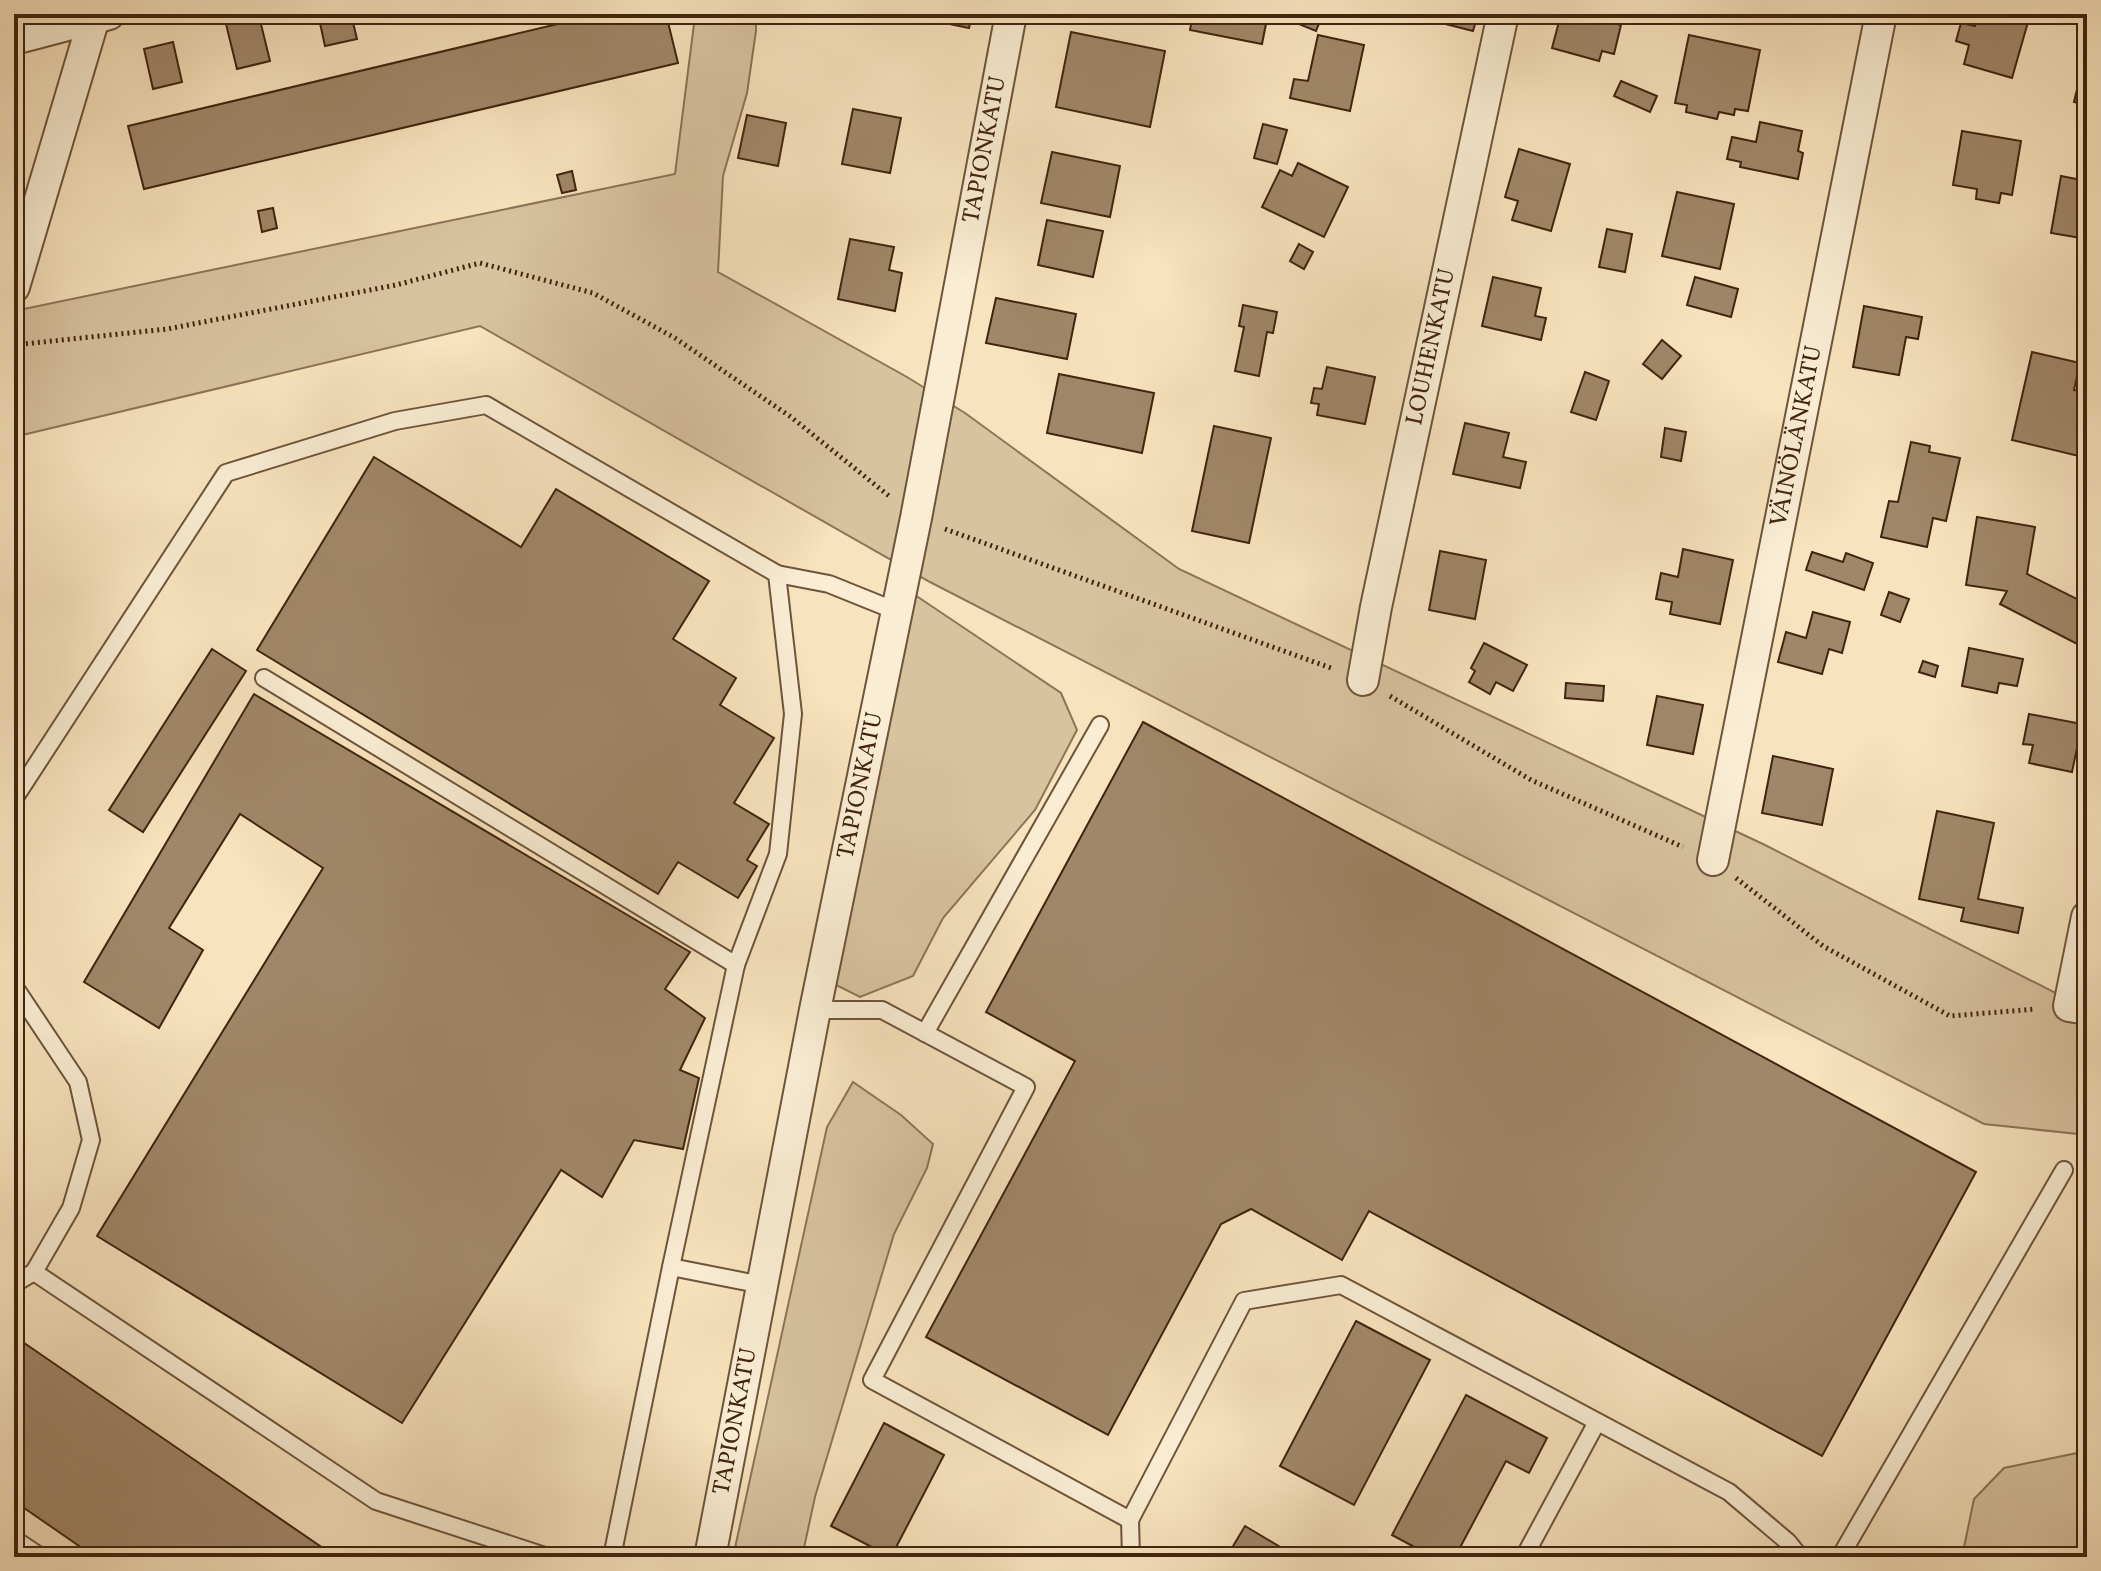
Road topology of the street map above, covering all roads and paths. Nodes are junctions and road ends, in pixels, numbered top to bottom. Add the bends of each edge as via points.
1 (1011, 14) edge
2 (1503, 14) edge
3 (1881, 14) edge
4 (102, 16) edge
5 (14, 39) edge
6 (14, 287) edge
7 (14, 345) edge
8 (916, 518) junction
9 (777, 574) junction
10 (896, 611) junction
11 (264, 678) dead end
12 (1363, 680) junction
13 (1100, 725) dead end
14 (14, 799) edge
15 (1713, 860) junction
16 (2087, 917) edge
17 (736, 965) junction
18 (14, 986) edge
19 (2078, 1008) edge
20 (815, 1010) junction
21 (925, 1033) junction
22 (2064, 1170) dead end
23 (671, 1267) junction
24 (34, 1272) junction
25 (14, 1284) edge
26 (762, 1285) junction
27 (1597, 1422) junction
28 (1130, 1520) junction
29 (14, 1539) edge
30 (41, 1557) edge
31 (548, 1557) edge
32 (612, 1557) edge
33 (710, 1557) edge
34 (1131, 1557) edge
35 (1524, 1557) edge
36 (1800, 1557) edge
37 (1840, 1557) edge

1 - 8 street, TAPIONKATU
2 - 12 street, LOUHENKATU
3 - 15 street, VÄINÖLÄNKATU
4 - 5 street
4 - 6 street
7 - 8 path via 167,329 396,285 480,263 593,293 675,338 791,417
8 - 10 street, TAPIONKATU
8 - 12 path
9 - 10 lane via 829,584
9 - 14 lane via 486,405 395,421 226,473
9 - 17 lane via 793,714 778,854
10 - 20 street, TAPIONKATU
11 - 17 lane
12 - 15 path via 1531,780
13 - 21 lane
15 - 19 path via 1823,946 1950,1016
16 - 19 street
17 - 23 lane
18 - 24 lane via 78,1082 91,1140 71,1208
20 - 21 lane via 882,1010
20 - 26 street, TAPIONKATU
21 - 28 lane via 1026,1087 872,1380
22 - 37 lane
23 - 26 lane
23 - 32 lane
24 - 25 lane
24 - 31 lane via 376,1501
26 - 33 street, TAPIONKATU
27 - 28 lane via 1341,1285 1244,1301
27 - 35 lane
27 - 36 lane via 1729,1492
28 - 34 lane
29 - 30 lane

